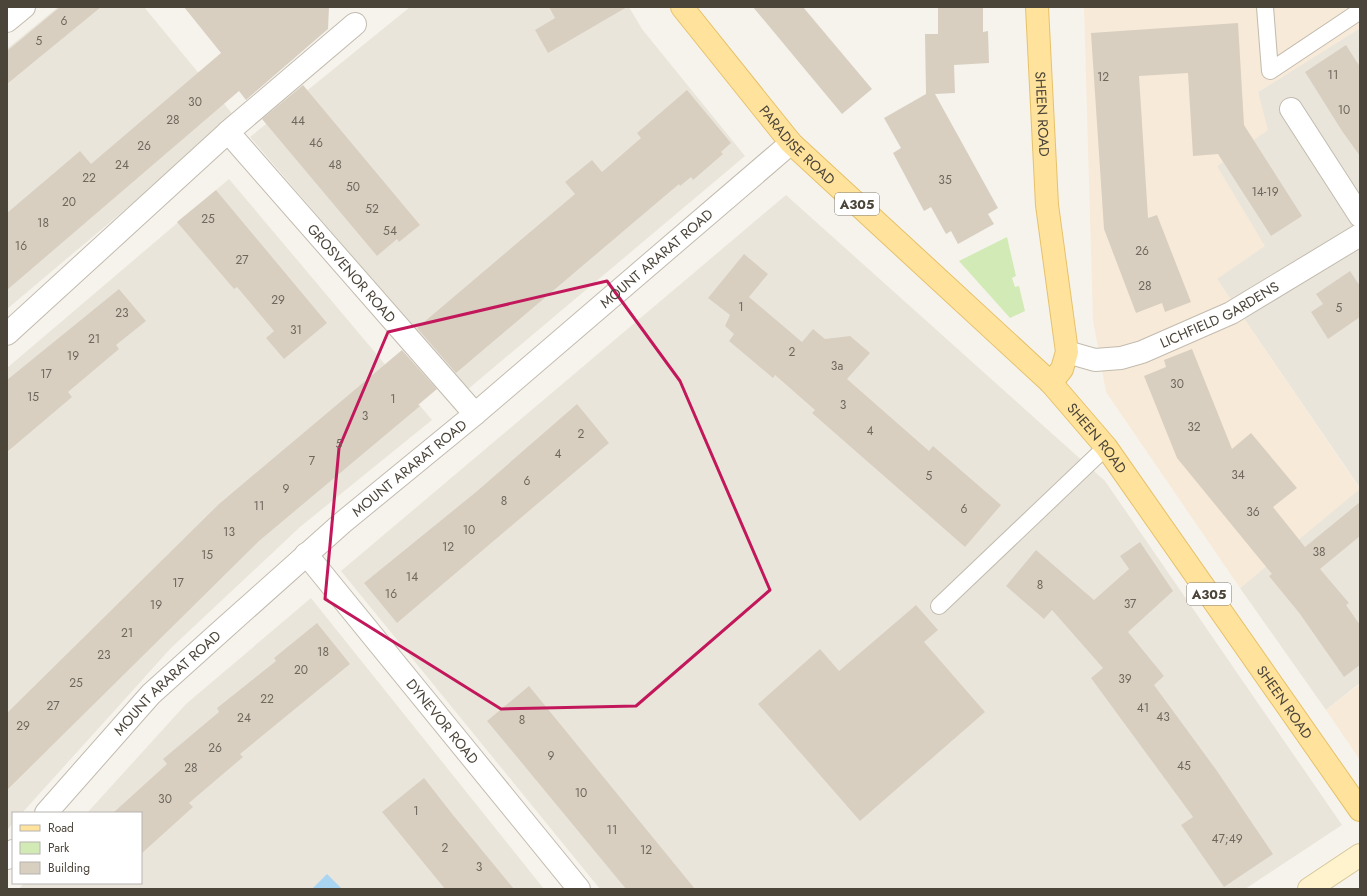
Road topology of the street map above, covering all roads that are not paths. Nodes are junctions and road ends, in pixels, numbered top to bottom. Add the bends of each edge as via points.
1 (24, 7) edge
2 (682, 7) edge
3 (1037, 7) edge
4 (1265, 7) edge
5 (1360, 11) edge
6 (7, 21) edge
7 (356, 24) dead end
8 (1291, 109) dead end
9 (228, 132) junction
10 (792, 142) junction
11 (1360, 216) edge
12 (1360, 235) edge
13 (9, 327) edge
14 (1067, 352) junction
15 (1051, 384) junction
16 (475, 414) junction
17 (1106, 447) junction
18 (306, 554) junction
19 (940, 606) dead end
20 (1360, 810) edge
21 (47, 812) edge
22 (1360, 855) edge
23 (579, 889) edge
24 (1309, 889) edge

1 - 6 street
2 - 10 main road, PARADISE ROAD / A305
3 - 14 main road, SHEEN ROAD via 1047,205
4 - 5 lane via 1270,71
7 - 9 street
8 - 11 street
9 - 13 street
9 - 16 street, GROSVENOR ROAD
10 - 15 main road, PARADISE ROAD / A305
10 - 16 street, MOUNT ARARAT ROAD
12 - 14 street, LICHFIELD GARDENS via 1231,312 1142,352 1121,358 1095,360
14 - 15 main road, SHEEN ROAD via 1062,369
15 - 17 main road, SHEEN ROAD / A305
16 - 18 street, MOUNT ARARAT ROAD
17 - 19 lane
17 - 20 main road, SHEEN ROAD / A305
18 - 21 street, MOUNT ARARAT ROAD via 151,694
18 - 23 street, DYNEVOR ROAD
22 - 24 main road

